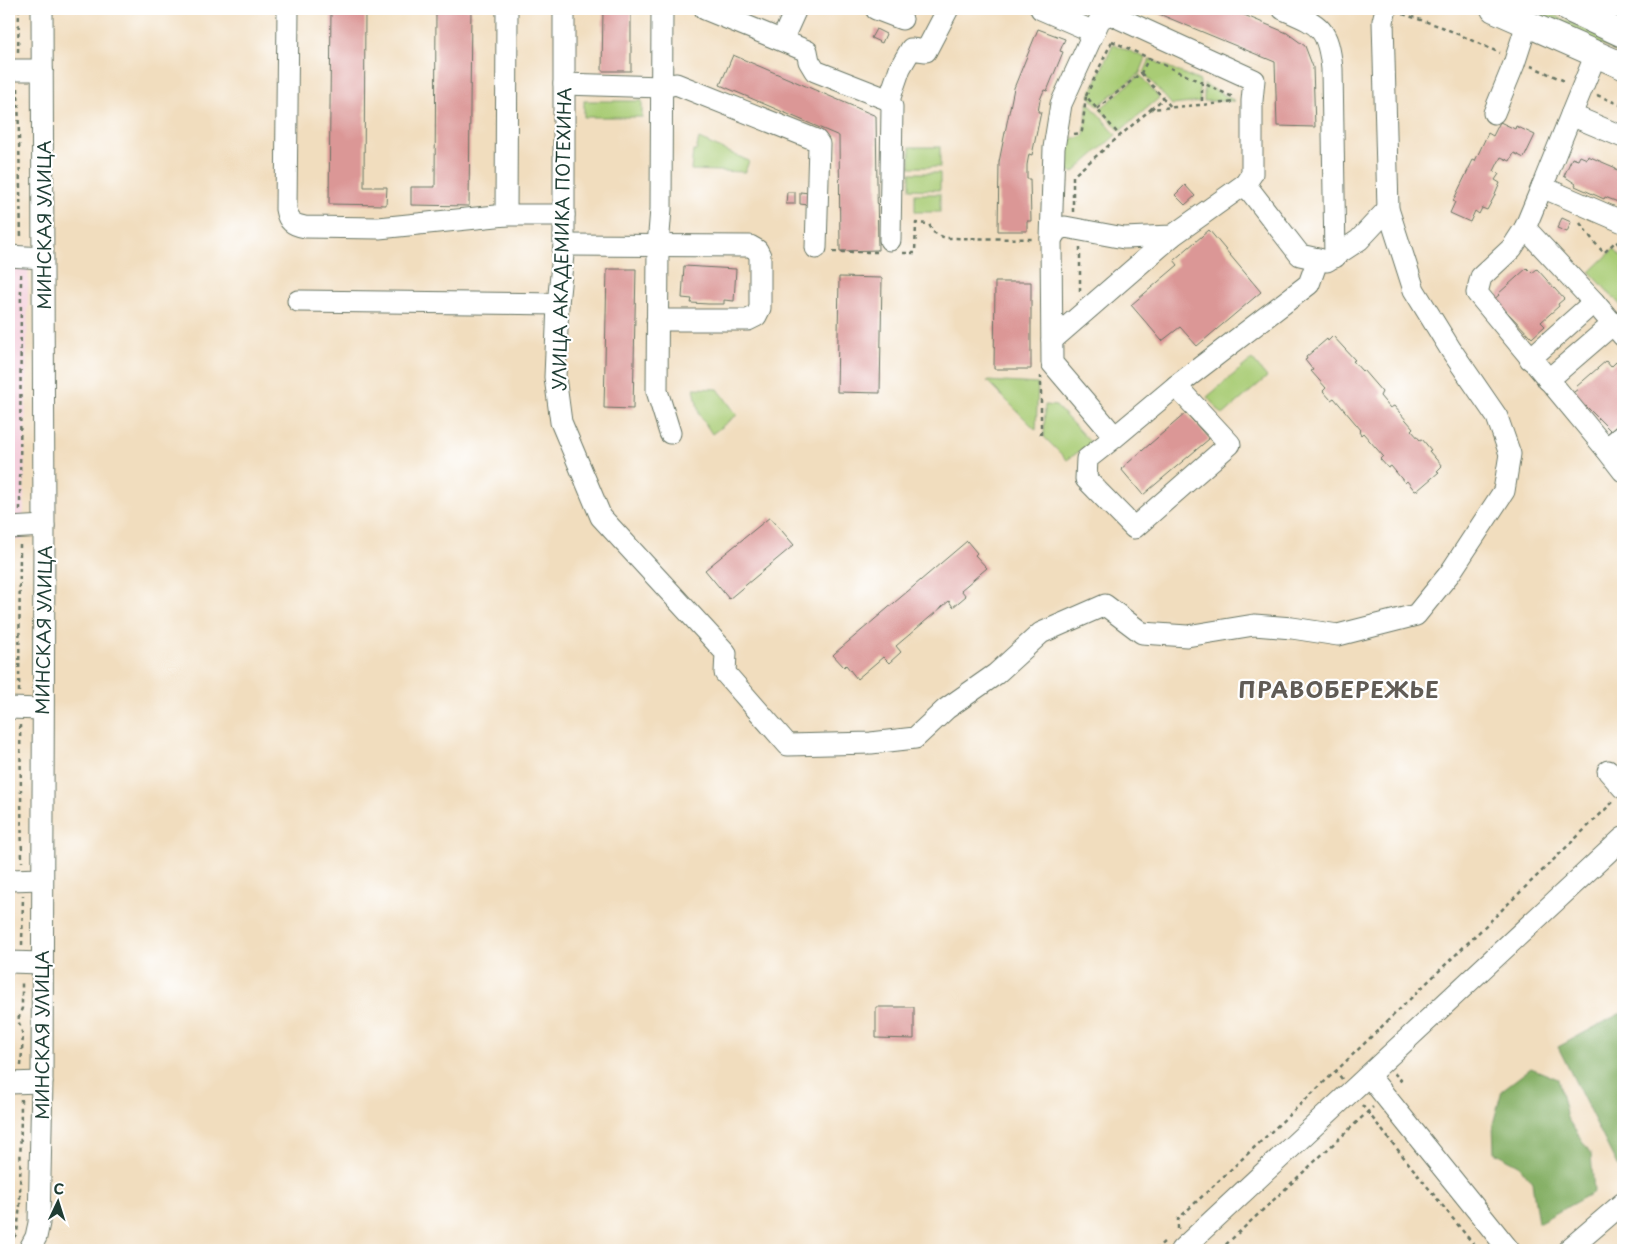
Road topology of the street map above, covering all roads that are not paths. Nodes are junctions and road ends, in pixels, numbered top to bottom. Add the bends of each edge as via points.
1 (42, 9) edge
2 (288, 9) edge
3 (507, 9) edge
4 (564, 9) edge
5 (662, 9) edge
6 (705, 9) edge
7 (796, 9) edge
8 (876, 9) edge
9 (948, 9) edge
10 (1041, 9) edge
11 (1283, 9) edge
12 (1386, 9) edge
13 (1494, 9) edge
14 (1569, 9) edge
15 (902, 19) dead end
16 (1527, 24) junction
17 (1623, 34) edge
18 (1103, 36) junction
19 (782, 40) junction
20 (1596, 54) junction
21 (1623, 66) edge
22 (13, 70) edge
23 (42, 70) junction
24 (564, 84) junction
25 (662, 87) junction
26 (888, 100) junction
27 (1494, 113) dead end
28 (1571, 115) junction
29 (1623, 137) edge
30 (1245, 184) junction
31 (1542, 187) junction
32 (1388, 209) junction
33 (506, 215) junction
34 (564, 215) junction
35 (1623, 222) edge
36 (1524, 228) junction
37 (1172, 236) junction
38 (1051, 239) junction
39 (564, 245) junction
40 (658, 246) junction
41 (888, 248) road end
42 (823, 250) road end
43 (15, 256) edge
44 (42, 258) junction
45 (1326, 258) junction
46 (298, 301) dead end
47 (1594, 302) junction
48 (558, 304) junction
49 (657, 320) junction
50 (1618, 330) edge
51 (1052, 340) junction
52 (1530, 359) junction
53 (1548, 380) junction
54 (1176, 386) junction
55 (670, 433) dead end
56 (1623, 435) edge
57 (1115, 437) junction
58 (1606, 449) junction
59 (1623, 471) edge
60 (44, 526) junction
61 (14, 528) edge
62 (14, 708) edge
63 (42, 709) junction
64 (1608, 771) dead end
65 (1623, 788) edge
66 (1623, 838) edge
67 (24, 879) edge
68 (24, 963) edge
69 (1376, 1068) junction
70 (24, 1082) edge
71 (1623, 1203) edge
72 (1173, 1242) edge
73 (30, 1250) edge
74 (1509, 1250) edge
75 (1568, 1250) edge

1 - 23 street, МИНСКАЯ УЛИЦА
2 - 33 street via 286,209 288,218 295,225 379,228
3 - 33 street
4 - 24 street, УЛИЦА АКАДЕМИКА ПОТЕХИНА
5 - 25 street
6 - 19 street
7 - 19 street
8 - 15 street
9 - 26 street via 926,51 911,50
10 - 18 street
11 - 45 street via 1313,22 1326,37 1330,50
12 - 32 street via 1383,21
13 - 16 main road
14 - 17 main road
16 - 20 main road
16 - 27 street
18 - 30 street via 1100,19 1110,14 1254,80 1252,174
18 - 38 street via 1061,104 1054,148
19 - 26 street via 807,51 815,71
20 - 21 main road
20 - 28 street
22 - 23 street
23 - 44 street, МИНСКАЯ УЛИЦА
24 - 25 street
24 - 34 street, УЛИЦА АКАДЕМИКА ПОТЕХИНА
25 - 40 street
25 - 42 street via 676,84 816,140 819,144
26 - 41 street via 892,107
28 - 29 street
28 - 31 street
30 - 37 street
30 - 45 street via 1300,255
31 - 35 street
31 - 36 street
32 - 45 street via 1359,240
32 - 48 street, УЛИЦА АКАДЕМИКА ПОТЕХИНА via 1414,290 1497,417 1510,454 1504,491 1450,572 1416,615 1338,635 1254,625 1187,636 1142,633 1105,605 1041,633 996,674 946,709 915,738 788,745 726,673 726,653 601,517 561,422 555,377
33 - 34 street
34 - 39 street, УЛИЦА АКАДЕМИКА ПОТЕХИНА
36 - 47 street
36 - 52 street via 1512,248 1481,277 1477,294
37 - 38 street via 1124,238 1065,227 1057,230
37 - 51 street
38 - 51 street
39 - 40 street
39 - 48 street, УЛИЦА АКАДЕМИКА ПОТЕХИНА
40 - 49 street
40 - 49 street via 750,246 757,250 760,256 760,308 756,316 748,320
43 - 44 street
44 - 60 street, МИНСКАЯ УЛИЦА
45 - 54 street via 1309,284
46 - 48 street
47 - 50 street
47 - 52 street
49 - 55 street via 657,391
50 - 53 street
51 - 57 street via 1052,363
52 - 53 street
53 - 58 street
54 - 57 street
54 - 57 street via 1230,444 1134,528 1086,478 1087,459
56 - 58 street
58 - 59 street
60 - 61 street
60 - 63 street, МИНСКАЯ УЛИЦА
62 - 63 street
63 - 67 street, МИНСКАЯ УЛИЦА
64 - 65 street
66 - 69 street
67 - 68 street, МИНСКАЯ УЛИЦА
68 - 70 street, МИНСКАЯ УЛИЦА
69 - 72 street
69 - 74 street via 1384,1095
70 - 73 street, МИНСКАЯ УЛИЦА via 39,1223
71 - 75 street

